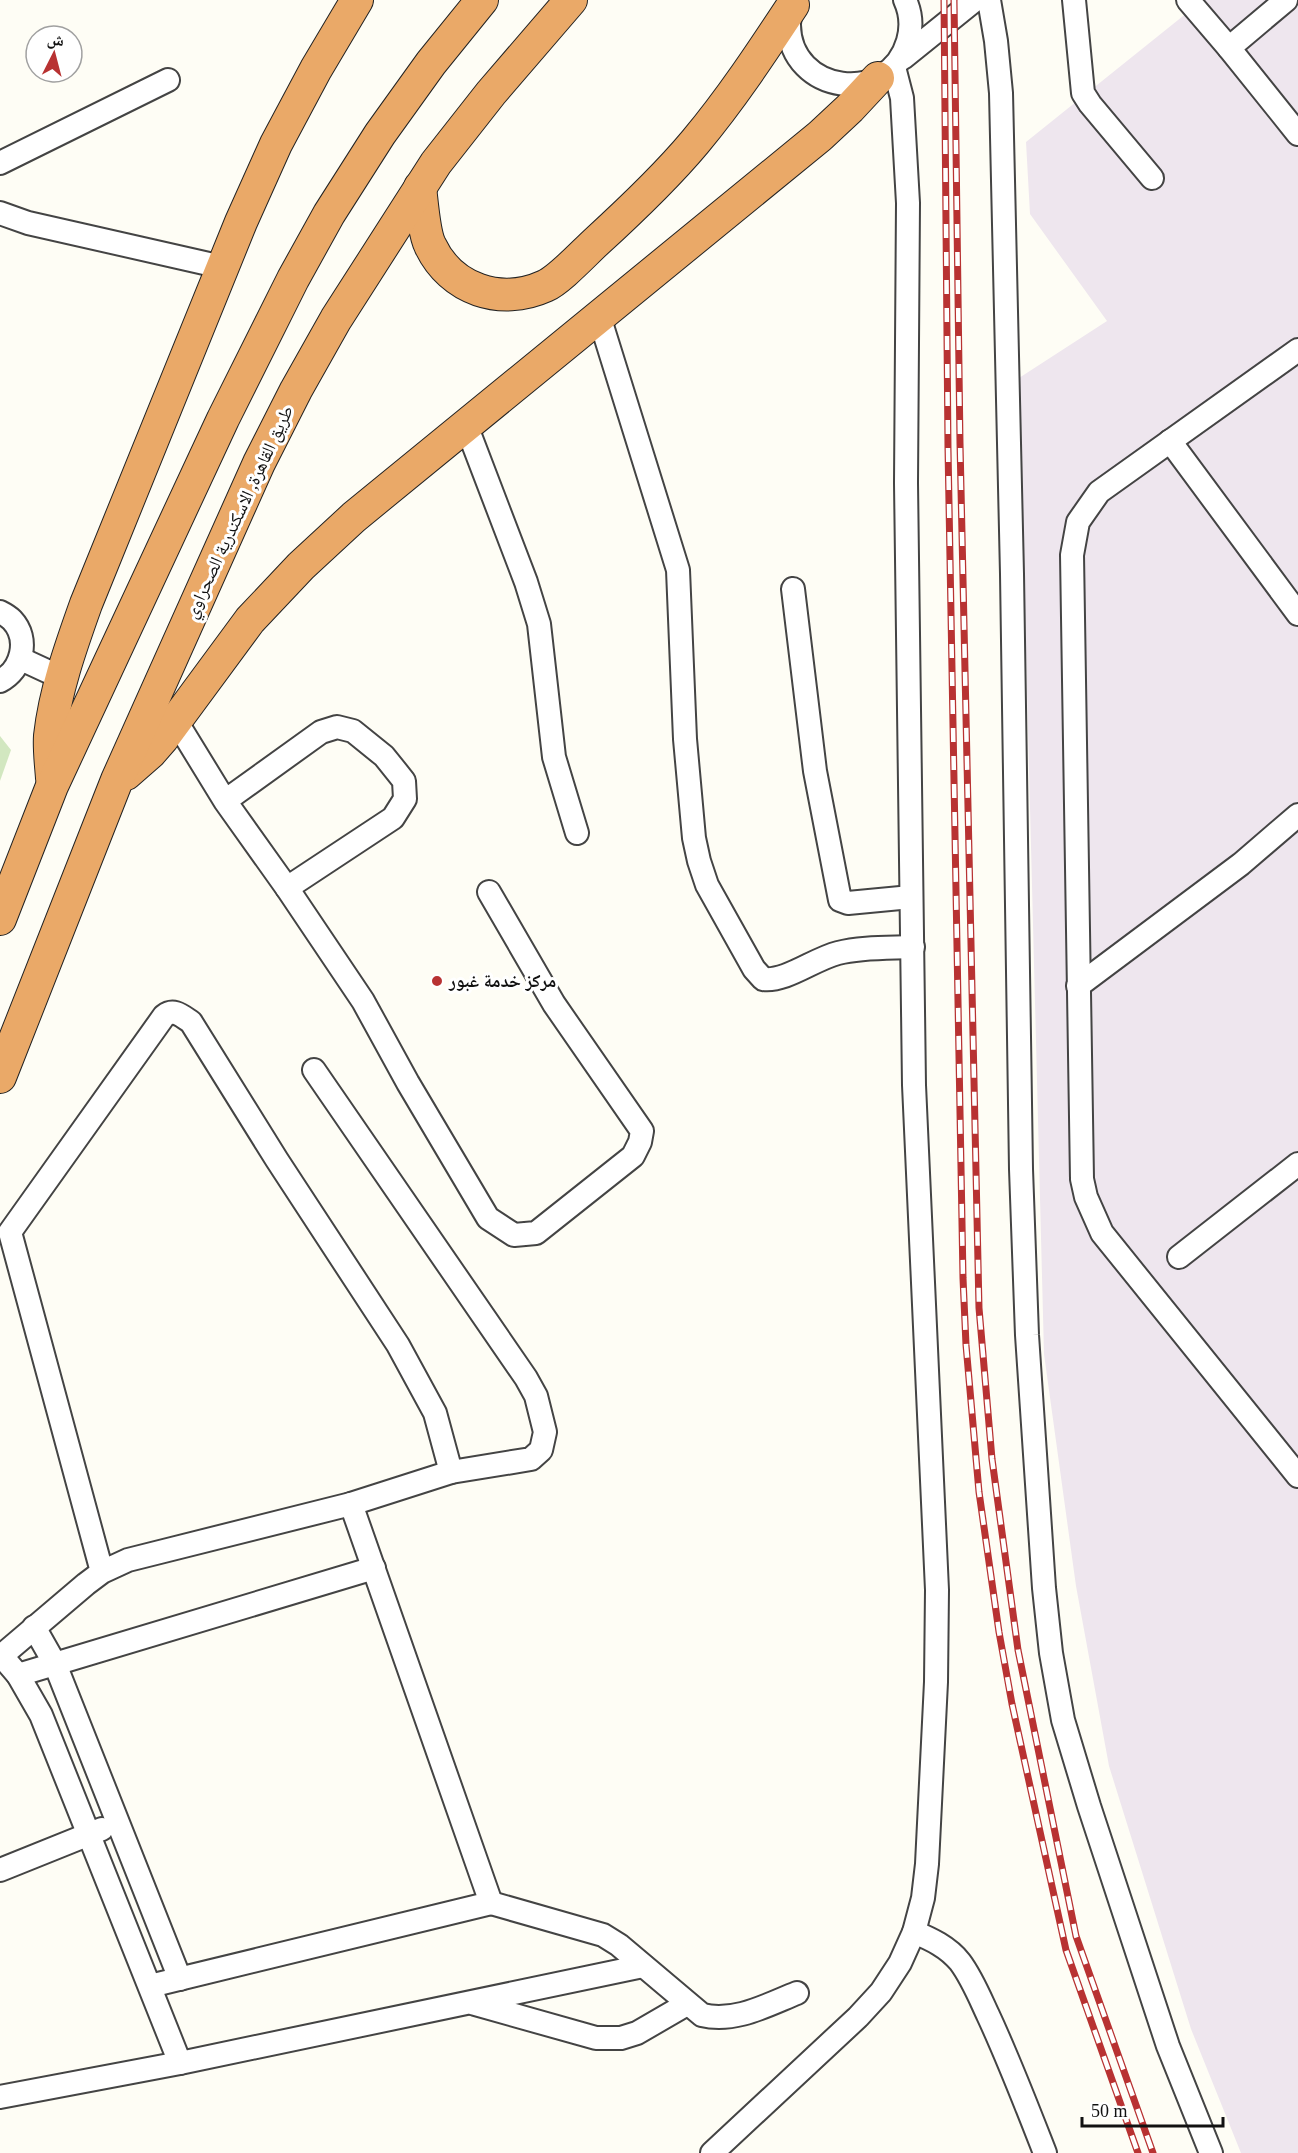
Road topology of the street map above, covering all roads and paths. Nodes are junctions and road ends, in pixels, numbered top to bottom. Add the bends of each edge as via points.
1 (357, 0) edge
2 (482, 0) edge
3 (571, 0) edge
4 (905, 0) edge
5 (975, 0) edge
6 (989, 0) edge
7 (1074, 0) edge
8 (1188, 0) edge
9 (1286, 0) edge
10 (794, 3) edge
11 (1229, 48) junction
12 (890, 69) junction
13 (168, 80) dead end
14 (1298, 134) edge
15 (0, 163) edge
16 (428, 175) junction
17 (1152, 178) dead end
18 (0, 213) edge
19 (222, 267) junction
20 (599, 316) junction
21 (1298, 350) edge
22 (466, 425) junction
23 (1170, 441) junction
24 (793, 589) dead end
25 (1297, 607) edge
26 (0, 612) edge
27 (21, 659) junction
28 (62, 678) junction
29 (0, 681) edge
30 (176, 721) junction
31 (117, 780) junction
32 (52, 786) junction
33 (225, 801) junction
34 (1298, 815) edge
35 (577, 833) dead end
36 (287, 888) junction
37 (489, 892) dead end
38 (911, 897) junction
39 (0, 919) edge
40 (913, 947) junction
41 (1078, 986) junction
42 (314, 1070) dead end
43 (0, 1077) edge
44 (1298, 1164) edge
45 (9, 1232) junction
46 (0, 1253) edge
47 (1179, 1257) dead end
48 (451, 1472) junction
49 (1298, 1476) edge
50 (351, 1504) junction
51 (374, 1568) junction
52 (102, 1572) junction
53 (34, 1627) junction
54 (1, 1655) edge
55 (55, 1664) junction
56 (18, 1675) junction
57 (118, 1823) junction
58 (89, 1834) junction
59 (0, 1870) edge
60 (491, 1903) junction
61 (914, 1932) junction
62 (643, 1966) junction
63 (180, 1979) junction
64 (150, 1986) junction
65 (797, 1994) dead end
66 (471, 2002) junction
67 (687, 2004) junction
68 (180, 2062) junction
69 (0, 2097) edge
70 (712, 2153) edge
71 (1045, 2153) edge
72 (1211, 2153) edge

1 - 19 highway via 276,144
2 - 32 highway via 380,134 293,279 223,419
3 - 16 highway, طريق القاهرة, الاسكندرية الصحراوي via 491,93
4 - 12 street via 910,34 906,49
5 - 12 street
6 - 72 street via 1000,83 1003,146 1026,1323 1047,1621 1063,1720 1089,1806 1168,2046
7 - 17 street via 1083,93
8 - 11 street
9 - 11 street
10 - 12 street via 789,25 793,46 803,64 819,77 838,84 859,85
10 - 16 highway via 694,144 547,286 514,296 479,291 449,273 430,245
11 - 14 street
12 - 20 highway via 820,136
12 - 38 street via 902,98 908,203 906,483
13 - 15 street
16 - 31 highway, طريق القاهرة, الاسكندرية الصحراوي via 336,319 296,390 259,463
18 - 19 street via 28,224
19 - 28 highway via 86,604
20 - 22 highway
20 - 40 street via 678,570 692,816 707,885 763,979 780,978 839,952
21 - 23 street
22 - 30 highway via 301,566 250,620
22 - 35 street via 539,624 554,756
23 - 25 street
23 - 41 street via 1099,492 1078,522 1072,555
24 - 38 street via 815,771 840,900 848,903
26 - 27 street via 12,620 22,638
27 - 28 street
27 - 29 street via 9,676
28 - 32 highway via 50,737
30 - 31 highway via 150,753
30 - 33 street
31 - 43 highway, طريق القاهرة, الاسكندرية الصحراوي
32 - 39 highway
33 - 36 street
33 - 36 street via 321,732 337,727 353,731 384,756 404,781 405,799 393,818
34 - 41 street via 1241,864
36 - 37 street via 363,1001 488,1218 514,1235 536,1233 633,1156 642,1131 554,1004
38 - 40 street
40 - 61 street via 914,1085 937,1590 927,1864
41 - 49 street via 1082,1179 1102,1233
42 - 48 street via 536,1396 545,1432 541,1449 531,1459
44 - 47 street
45 - 46 street
45 - 48 street via 164,1016 176,1012 191,1022 398,1345 435,1413
45 - 52 street
48 - 50 street
50 - 51 street
50 - 52 street via 128,1560
51 - 55 street
51 - 60 street
52 - 53 street
53 - 54 street
53 - 55 street
54 - 56 street
55 - 56 street
55 - 57 street
56 - 58 street via 41,1715
57 - 58 street
57 - 63 street
58 - 59 street
58 - 64 street
60 - 62 street via 603,1935
60 - 63 street
61 - 70 street via 881,1992
61 - 71 street via 944,1947 960,1962 1003,2047
62 - 66 street
62 - 67 street
63 - 64 street
64 - 68 street
65 - 67 street via 718,2019 702,2015
66 - 67 street via 596,2038 621,2038 637,2033
66 - 68 street
68 - 69 street

